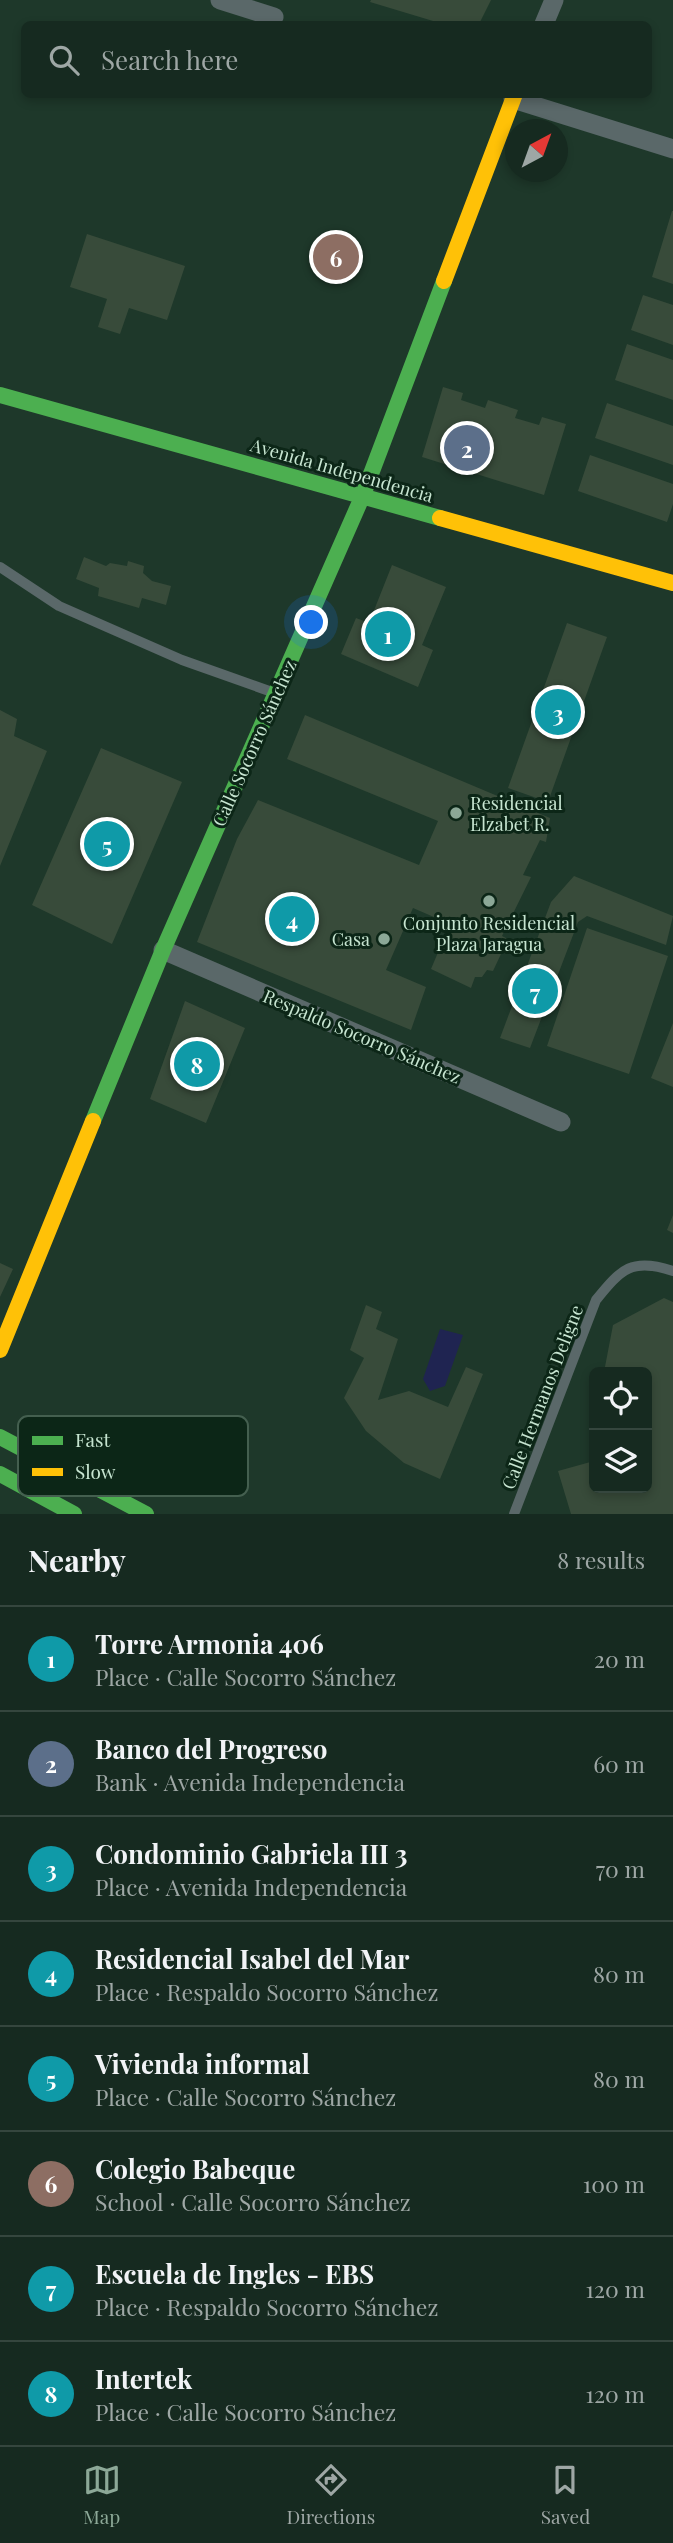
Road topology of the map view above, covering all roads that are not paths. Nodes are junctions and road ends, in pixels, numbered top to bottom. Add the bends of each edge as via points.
1 (220, 0) edge
2 (554, 0) edge
3 (274, 17) dead end
4 (545, 21) edge
5 (514, 98) edge
6 (517, 98) edge
7 (673, 149) edge
8 (0, 395) edge
9 (363, 495) junction
10 (0, 567) edge
11 (673, 583) edge
12 (276, 694) junction
13 (163, 950) junction
14 (561, 1122) dead end
15 (673, 1270) edge
16 (0, 1350) edge
17 (0, 1437) edge
18 (18, 1446) edge
19 (0, 1474) edge
20 (18, 1484) edge
21 (41, 1496) edge
22 (112, 1496) edge
23 (74, 1514) edge
24 (146, 1514) edge
25 (514, 1514) edge

1 - 3 street
2 - 4 street
5 - 9 main road, Calle Socorro Sánchez
6 - 7 street
8 - 9 main road, Avenida Independencia
9 - 11 main road, Avenida Independencia
9 - 12 main road, Calle Socorro Sánchez
10 - 12 lane via 60,606 182,660
12 - 13 main road, Calle Socorro Sánchez
13 - 14 street, Respaldo Socorro Sánchez
13 - 16 main road, Calle Socorro Sánchez
15 - 25 lane, Calle Hermanos Deligne via 633,1265 616,1275 596,1300
17 - 18 main road
19 - 20 main road
21 - 23 main road
22 - 24 main road

